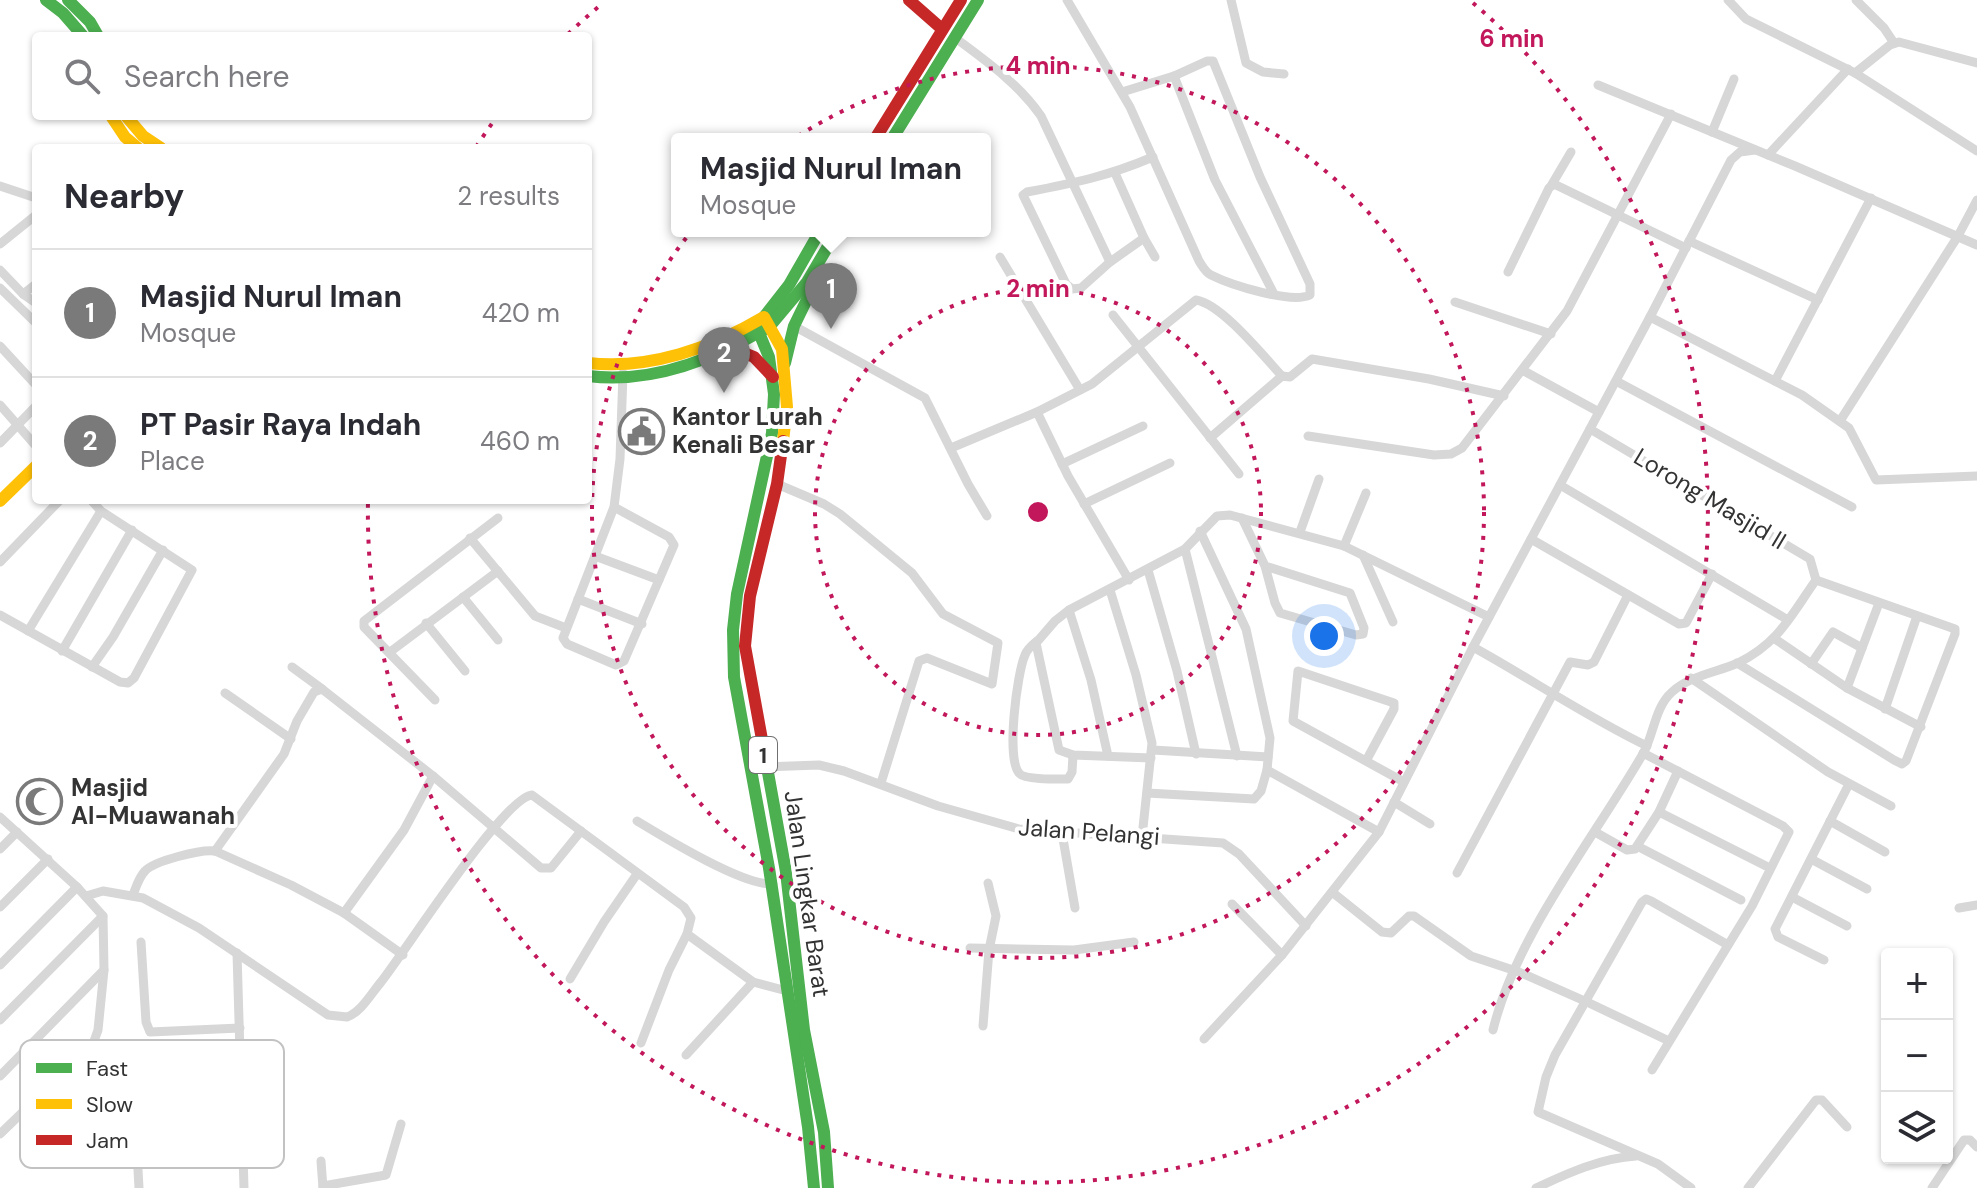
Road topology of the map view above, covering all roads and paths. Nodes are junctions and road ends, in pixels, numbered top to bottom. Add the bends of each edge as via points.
1 (46, 0) edge
2 (909, 0) edge
3 (961, 0) edge
4 (978, 0) edge
5 (1067, 0) edge
6 (1231, 0) edge
7 (1728, 0) edge
8 (1856, 0) edge
9 (71, 1) edge
10 (942, 29) junction
11 (80, 32) edge
12 (96, 32) edge
13 (954, 37) junction
14 (1894, 43) junction
15 (1977, 63) edge
16 (1852, 71) junction
17 (1284, 74) dead end
18 (1174, 76) junction
19 (1734, 79) dead end
20 (1598, 85) dead end
21 (1122, 92) junction
22 (892, 112) junction
23 (1671, 114) junction
24 (114, 120) edge
25 (129, 120) edge
26 (902, 121) junction
27 (1712, 132) junction
28 (879, 133) edge
29 (895, 133) edge
30 (133, 144) edge
31 (155, 144) edge
32 (1755, 150) junction
33 (1977, 151) edge
34 (1571, 152) dead end
35 (1768, 155) junction
36 (1153, 157) junction
37 (1115, 173) junction
38 (1073, 185) junction
39 (0, 186) edge
40 (1551, 186) junction
41 (32, 197) edge
42 (1871, 198) junction
43 (1977, 200) edge
44 (1618, 216) junction
45 (32, 218) edge
46 (1958, 236) junction
47 (817, 237) edge
48 (834, 237) edge
49 (1144, 238) junction
50 (0, 244) edge
51 (1687, 244) junction
52 (1977, 245) edge
53 (1000, 257) dead end
54 (1155, 257) dead end
55 (1110, 262) junction
56 (817, 269) junction
57 (0, 270) edge
58 (1508, 272) dead end
59 (32, 287) edge
60 (0, 288) edge
61 (23, 294) junction
62 (1274, 294) junction
63 (32, 300) edge
64 (1818, 300) junction
65 (1455, 302) dead end
66 (1113, 315) dead end
67 (1650, 317) junction
68 (32, 319) edge
69 (762, 324) junction
70 (794, 326) junction
71 (1551, 334) junction
72 (0, 346) edge
73 (1139, 347) junction
74 (732, 348) junction
75 (785, 363) junction
76 (592, 364) edge
77 (1524, 371) junction
78 (622, 373) junction
79 (592, 376) edge
80 (1282, 376) junction
81 (773, 377) junction
82 (32, 381) edge
83 (1616, 381) junction
84 (1775, 381) junction
85 (1080, 390) junction
86 (1504, 396) junction
87 (0, 405) edge
88 (32, 410) edge
89 (1037, 412) junction
90 (1599, 412) junction
91 (1840, 421) junction
92 (17, 425) junction
93 (1143, 426) dead end
94 (1590, 429) junction
95 (1308, 436) dead end
96 (1210, 438) junction
97 (32, 442) edge
98 (0, 443) edge
99 (951, 448) junction
100 (1170, 463) dead end
101 (1062, 464) junction
102 (32, 470) edge
103 (1239, 474) dead end
104 (1977, 476) edge
105 (1319, 479) dead end
106 (777, 484) junction
107 (1560, 485) junction
108 (1366, 493) dead end
109 (0, 501) edge
110 (56, 504) edge
111 (95, 504) edge
112 (1084, 504) junction
113 (614, 507) junction
114 (1852, 507) dead end
115 (101, 511) junction
116 (987, 516) dead end
117 (498, 518) dead end
118 (1242, 518) junction
119 (132, 530) junction
120 (1200, 531) junction
121 (1300, 532) junction
122 (470, 538) junction
123 (1531, 539) junction
124 (1344, 546) junction
125 (1185, 549) junction
126 (163, 550) junction
127 (1363, 555) junction
128 (595, 556) junction
129 (0, 562) edge
130 (1265, 566) junction
131 (1148, 570) junction
132 (498, 571) junction
133 (1712, 574) junction
134 (659, 580) junction
135 (1129, 580) junction
136 (1816, 580) junction
137 (1110, 590) junction
138 (1628, 595) junction
139 (463, 597) junction
140 (578, 599) junction
141 (1879, 603) junction
142 (1069, 610) junction
143 (0, 615) edge
144 (1917, 616) junction
145 (1489, 617) junction
146 (1788, 620) junction
147 (1393, 622) dead end
148 (426, 623) junction
149 (642, 624) junction
150 (566, 628) junction
151 (28, 631) junction
152 (1775, 639) junction
153 (498, 640) dead end
154 (1037, 641) junction
155 (1473, 647) junction
156 (1862, 648) junction
157 (62, 651) junction
158 (390, 652) junction
159 (1737, 663) junction
160 (1811, 664) junction
161 (92, 667) junction
162 (292, 667) dead end
163 (465, 671) dead end
164 (1691, 678) junction
165 (1847, 688) junction
166 (322, 689) junction
167 (1553, 691) junction
168 (225, 693) dead end
169 (435, 700) dead end
170 (1885, 709) junction
171 (1921, 727) junction
172 (291, 739) junction
173 (1645, 750) junction
174 (1152, 754) junction
175 (1196, 754) junction
176 (1073, 755) junction
177 (1108, 756) junction
178 (1237, 756) junction
179 (1268, 757) junction
180 (1366, 761) junction
181 (765, 766) junction
182 (751, 768) junction
183 (1267, 770) junction
184 (1678, 771) junction
185 (433, 776) junction
186 (1404, 782) junction
187 (881, 783) junction
188 (1849, 784) junction
189 (1147, 793) junction
190 (1394, 802) junction
191 (1891, 806) dead end
192 (1659, 812) junction
193 (0, 817) edge
194 (637, 821) dead end
195 (1830, 821) junction
196 (1430, 824) dead end
197 (492, 827) junction
198 (581, 831) junction
199 (17, 832) junction
200 (1379, 832) junction
201 (1595, 832) junction
202 (1062, 833) junction
203 (1142, 837) junction
204 (1639, 847) junction
205 (0, 849) edge
206 (215, 851) junction
207 (1885, 852) dead end
208 (48, 859) junction
209 (1811, 859) junction
210 (1766, 866) dead end
211 (1457, 873) dead end
212 (637, 874) junction
213 (988, 883) dead end
214 (773, 884) junction
215 (77, 887) junction
216 (1867, 889) dead end
217 (1332, 892) junction
218 (133, 895) junction
219 (86, 896) junction
220 (1792, 897) junction
221 (1741, 900) dead end
222 (1232, 904) dead end
223 (1977, 905) edge
224 (0, 907) edge
225 (1075, 908) dead end
226 (1959, 908) dead end
227 (344, 913) junction
228 (103, 916) junction
229 (1306, 926) junction
230 (1847, 926) dead end
231 (687, 934) junction
232 (141, 942) dead end
233 (1134, 942) dead end
234 (1728, 945) junction
235 (970, 948) dead end
236 (989, 950) junction
237 (237, 953) junction
238 (403, 955) junction
239 (1282, 955) junction
240 (1824, 960) dead end
241 (0, 965) edge
242 (104, 970) junction
243 (1514, 971) junction
244 (570, 979) dead end
245 (753, 982) junction
246 (787, 991) junction
247 (1587, 1002) junction
248 (0, 1020) edge
249 (983, 1026) dead end
250 (240, 1028) junction
251 (1493, 1030) dead end
252 (1204, 1039) dead end
253 (35, 1040) edge
254 (94, 1040) edge
255 (240, 1040) edge
256 (1669, 1041) junction
257 (641, 1043) dead end
258 (686, 1055) dead end
259 (20, 1056) edge
260 (1652, 1070) dead end
261 (0, 1076) edge
262 (20, 1115) edge
263 (401, 1124) dead end
264 (1847, 1127) dead end
265 (0, 1134) edge
266 (1977, 1147) edge
267 (1636, 1156) junction
268 (321, 1161) dead end
269 (138, 1168) edge
270 (244, 1168) edge
271 (323, 1187) edge
272 (139, 1188) edge
273 (244, 1188) edge
274 (814, 1188) edge
275 (828, 1188) edge
276 (1536, 1188) edge
277 (1691, 1188) edge
278 (1748, 1188) edge
279 (1932, 1188) edge

1 - 11 main road
2 - 10 main road
3 - 10 main road
4 - 13 main road
5 - 21 street
6 - 17 street via 1246,63
7 - 16 street via 1746,19
8 - 14 street
9 - 12 main road
10 - 22 main road
13 - 26 main road
13 - 38 street via 1028,99
14 - 15 street
14 - 16 street
16 - 33 street
16 - 35 street
18 - 21 street
18 - 62 street via 1215,180
18 - 62 street via 1207,61 1215,65 1311,288 1303,298
19 - 27 street
20 - 23 street
21 - 36 street
22 - 26 main road
22 - 28 main road
23 - 27 street
23 - 44 street
24 - 30 main road
25 - 31 main road
26 - 29 main road
27 - 32 street
32 - 35 street
32 - 51 street via 1734,156
34 - 40 street
35 - 42 street
36 - 37 street
36 - 62 street via 1207,274
37 - 38 street
37 - 49 street
38 - 55 street
38 - 55 street via 1027,192 1023,198 1069,288 1081,288
39 - 41 street
40 - 44 street
40 - 58 street
42 - 46 street
42 - 64 street
43 - 46 street
44 - 51 street
44 - 71 street
45 - 50 street
46 - 52 street
46 - 91 street
47 - 69 main road
48 - 56 main road
49 - 54 street
49 - 55 street
51 - 64 street
51 - 67 street
53 - 85 street
56 - 69 main road via 788,309
56 - 70 main road
57 - 61 street
59 - 61 street
60 - 68 street
61 - 63 street
64 - 84 street
65 - 71 street
66 - 73 street
67 - 83 street
67 - 84 street
69 - 74 main road
69 - 75 main road, Jalan Lingkar Barat / 1 via 782,349
69 - 78 main road
69 - 81 main road, Jalan Lingkar Barat / 1
70 - 75 main road
70 - 99 street via 921,394
71 - 77 street
72 - 82 street
73 - 80 street via 1194,301 1201,301 1251,341
73 - 85 street
73 - 96 street
74 - 78 main road via 651,374
74 - 81 main road via 754,357
75 - 106 main road, Jalan Lingkar Barat / 1 via 787,407
76 - 78 main road
77 - 86 street
77 - 90 street
78 - 79 main road
78 - 113 street
80 - 86 street via 1290,377 1314,359
80 - 96 street
81 - 182 main road, Jalan Lingkar Barat / 1 via 766,466 739,577 733,628 733,667
83 - 90 street
83 - 114 street
84 - 91 street
85 - 89 street
86 - 95 street via 1462,448 1446,455
87 - 92 street
88 - 92 street
89 - 99 street
89 - 101 street
90 - 94 street
91 - 104 street via 1853,433 1876,480
92 - 97 street
92 - 98 street
93 - 101 street
94 - 107 street
94 - 136 street, Lorong Masjid II via 1810,559
96 - 103 street
99 - 116 street
100 - 112 street
101 - 112 street
102 - 109 main road
105 - 121 street
106 - 181 main road, Jalan Lingkar Barat / 1 via 745,627
106 - 187 street via 840,514 912,573 943,614 998,643 992,684 927,658 919,661
107 - 123 street
107 - 133 street
108 - 124 street
110 - 129 street
111 - 115 street
112 - 135 street
113 - 128 street
113 - 134 street via 672,540 674,549
115 - 119 street
115 - 151 street
117 - 122 street
118 - 120 street via 1217,516
118 - 121 street
118 - 130 street
119 - 126 street
119 - 157 street
120 - 125 street
120 - 179 street via 1246,629 1270,738
121 - 124 street
122 - 132 street
122 - 158 street via 365,619 364,627
123 - 138 street
123 - 145 street
124 - 127 street
125 - 131 street
125 - 178 street
126 - 161 street
126 - 161 street via 192,572 134,678 123,683
127 - 145 street
127 - 147 street
128 - 134 street
128 - 140 street
130 - 130 street via 1280,613 1363,634 1350,593
131 - 135 street
131 - 175 street
132 - 139 street
132 - 150 street via 535,616
133 - 138 street via 1682,624
133 - 146 street
134 - 149 street
135 - 137 street
136 - 141 street
136 - 146 street
137 - 142 street
137 - 174 street via 1136,675
138 - 167 street via 1594,662 1570,662
139 - 148 street
139 - 153 street
140 - 149 street
140 - 150 street
141 - 144 street
141 - 156 street
142 - 154 street
142 - 177 street
143 - 151 street
144 - 170 street
144 - 171 street via 1956,632
145 - 155 street
146 - 152 street
148 - 158 street
148 - 163 street
149 - 150 street via 624,661 616,665 567,644
151 - 157 street
152 - 159 street
152 - 160 street
154 - 176 street via 1058,748
154 - 176 street via 1025,653 1014,712 1018,773 1068,779
155 - 167 street
155 - 186 street
156 - 160 street via 1833,632
156 - 165 street
157 - 161 street
158 - 169 street
159 - 164 street
159 - 171 street via 1900,763 1906,761
160 - 165 street
162 - 166 street
164 - 173 street via 1666,699
164 - 188 street
165 - 170 street
166 - 172 street via 314,692
166 - 185 street
167 - 173 street
167 - 211 street
168 - 172 street
170 - 171 street
172 - 206 street
173 - 184 street
173 - 201 street
174 - 175 street
174 - 177 street
174 - 189 street
175 - 178 street
176 - 177 street
178 - 179 street
179 - 183 street
180 - 180 street via 1394,703 1298,671 1293,721
180 - 186 street
181 - 182 street, Jalan Pelangi
181 - 187 street, Jalan Pelangi via 819,765
181 - 275 main road, Jalan Lingkar Barat / 1 via 786,872
182 - 214 main road, Jalan Lingkar Barat / 1
183 - 189 street via 1254,799
183 - 200 street
184 - 192 street
184 - 234 street via 1788,831
185 - 197 street
185 - 227 street via 404,830
186 - 190 street
187 - 202 street, Jalan Pelangi via 1001,825
188 - 191 street
188 - 195 street
189 - 203 street
190 - 196 street
190 - 200 street
192 - 204 street
192 - 210 street
193 - 199 street
194 - 214 street via 687,852 758,884
195 - 207 street
195 - 209 street
197 - 198 street via 532,795
197 - 198 street via 548,869
197 - 238 street
198 - 212 street
199 - 205 street
199 - 208 street
200 - 217 street
201 - 204 street via 1627,850
201 - 243 street
202 - 203 street, Jalan Pelangi
202 - 225 street
203 - 229 street, Jalan Pelangi via 1228,845
204 - 221 street
206 - 218 street via 152,865
206 - 227 street
208 - 215 street
208 - 224 street
209 - 216 street
209 - 220 street
212 - 231 street via 688,911
212 - 244 street
213 - 236 street via 996,916
214 - 246 main road, Jalan Lingkar Barat / 1
215 - 219 street
215 - 241 street
217 - 229 street
217 - 243 street via 1382,932 1394,931 1413,916 1471,956
218 - 219 street via 103,891
218 - 237 street
219 - 228 street
220 - 230 street
220 - 240 street via 1776,935
222 - 239 street
223 - 226 street
227 - 238 street
228 - 242 street
228 - 248 street
229 - 239 street
231 - 245 street
231 - 257 street
232 - 250 street via 150,1032
233 - 236 street via 1083,949
234 - 247 street via 1644,900
234 - 256 street
235 - 236 street
236 - 249 street
237 - 238 street via 340,1018 352,1016
237 - 250 street
239 - 252 street
242 - 253 street
242 - 254 street
243 - 247 street
243 - 251 street
245 - 246 street
245 - 258 street
246 - 274 main road, Jalan Lingkar Barat / 1 via 811,1134
247 - 256 street
247 - 267 street via 1555,1055 1538,1112
250 - 255 street
256 - 260 street
259 - 261 street
262 - 265 street
263 - 271 street via 386,1175
264 - 278 street via 1817,1100
266 - 279 street via 1964,1140
267 - 276 street via 1581,1168
267 - 277 street via 1658,1164
268 - 271 street
269 - 272 street
270 - 273 street

